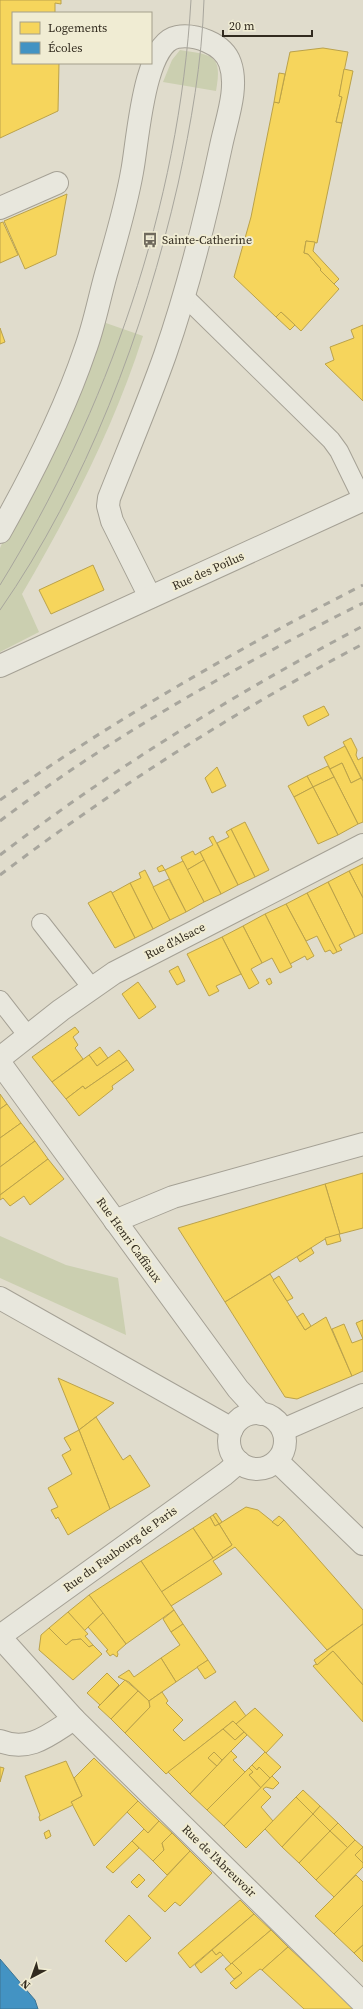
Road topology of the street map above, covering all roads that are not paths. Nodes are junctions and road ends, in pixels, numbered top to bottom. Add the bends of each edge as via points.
1 (152, 64) edge
2 (152, 64) edge
3 (57, 183) dead end
4 (0, 208) edge
5 (184, 296) junction
6 (363, 500) edge
7 (0, 532) edge
8 (150, 597) junction
9 (53, 642) junction
10 (0, 666) edge
11 (0, 682) edge
12 (363, 845) edge
13 (41, 923) dead end
14 (92, 988) junction
15 (0, 1000) edge
16 (28, 1036) junction
17 (0, 1058) edge
18 (0, 1063) edge
19 (363, 1144) edge
20 (115, 1221) junction
21 (0, 1298) edge
22 (363, 1395) edge
23 (261, 1414) junction
24 (232, 1429) junction
25 (283, 1430) junction
26 (277, 1461) junction
27 (239, 1462) junction
28 (363, 1544) edge
29 (0, 1636) edge
30 (74, 1719) junction
31 (0, 1741) edge
32 (363, 2003) edge

1 - 5 street via 157,51 165,42 181,37 202,39 222,50 230,61 233,76 209,204
2 - 7 street via 128,193 86,348 62,407
3 - 4 street
5 - 6 lane via 331,440
5 - 8 street via 165,355 108,506 112,521
6 - 8 street, Rue des Poilus
8 - 9 street, Rue des Poilus
9 - 10 street, Rue des Poilus
9 - 11 street, Rue des Poilus
12 - 14 street, Rue d'Alsace via 129,964
13 - 14 lane
14 - 16 street, Rue d'Alsace
15 - 16 lane
16 - 17 street, Rue d'Alsace
18 - 20 street, Rue Henri Caffiaux
19 - 20 street via 173,1197
20 - 23 street, Rue Henri Caffiaux via 242,1394
21 - 24 street
22 - 25 street
23 - 24 street via 244,1416
23 - 25 street via 272,1418
24 - 27 street via 230,1449
25 - 26 street via 284,1447
26 - 27 street via 266,1468 258,1469 246,1467
26 - 28 street
27 - 29 street, Rue du Faubourg de Paris
29 - 30 street, Rue de l'Abreuvoir
30 - 31 street via 30,1744 20,1746
30 - 32 street, Rue de l'Abreuvoir

